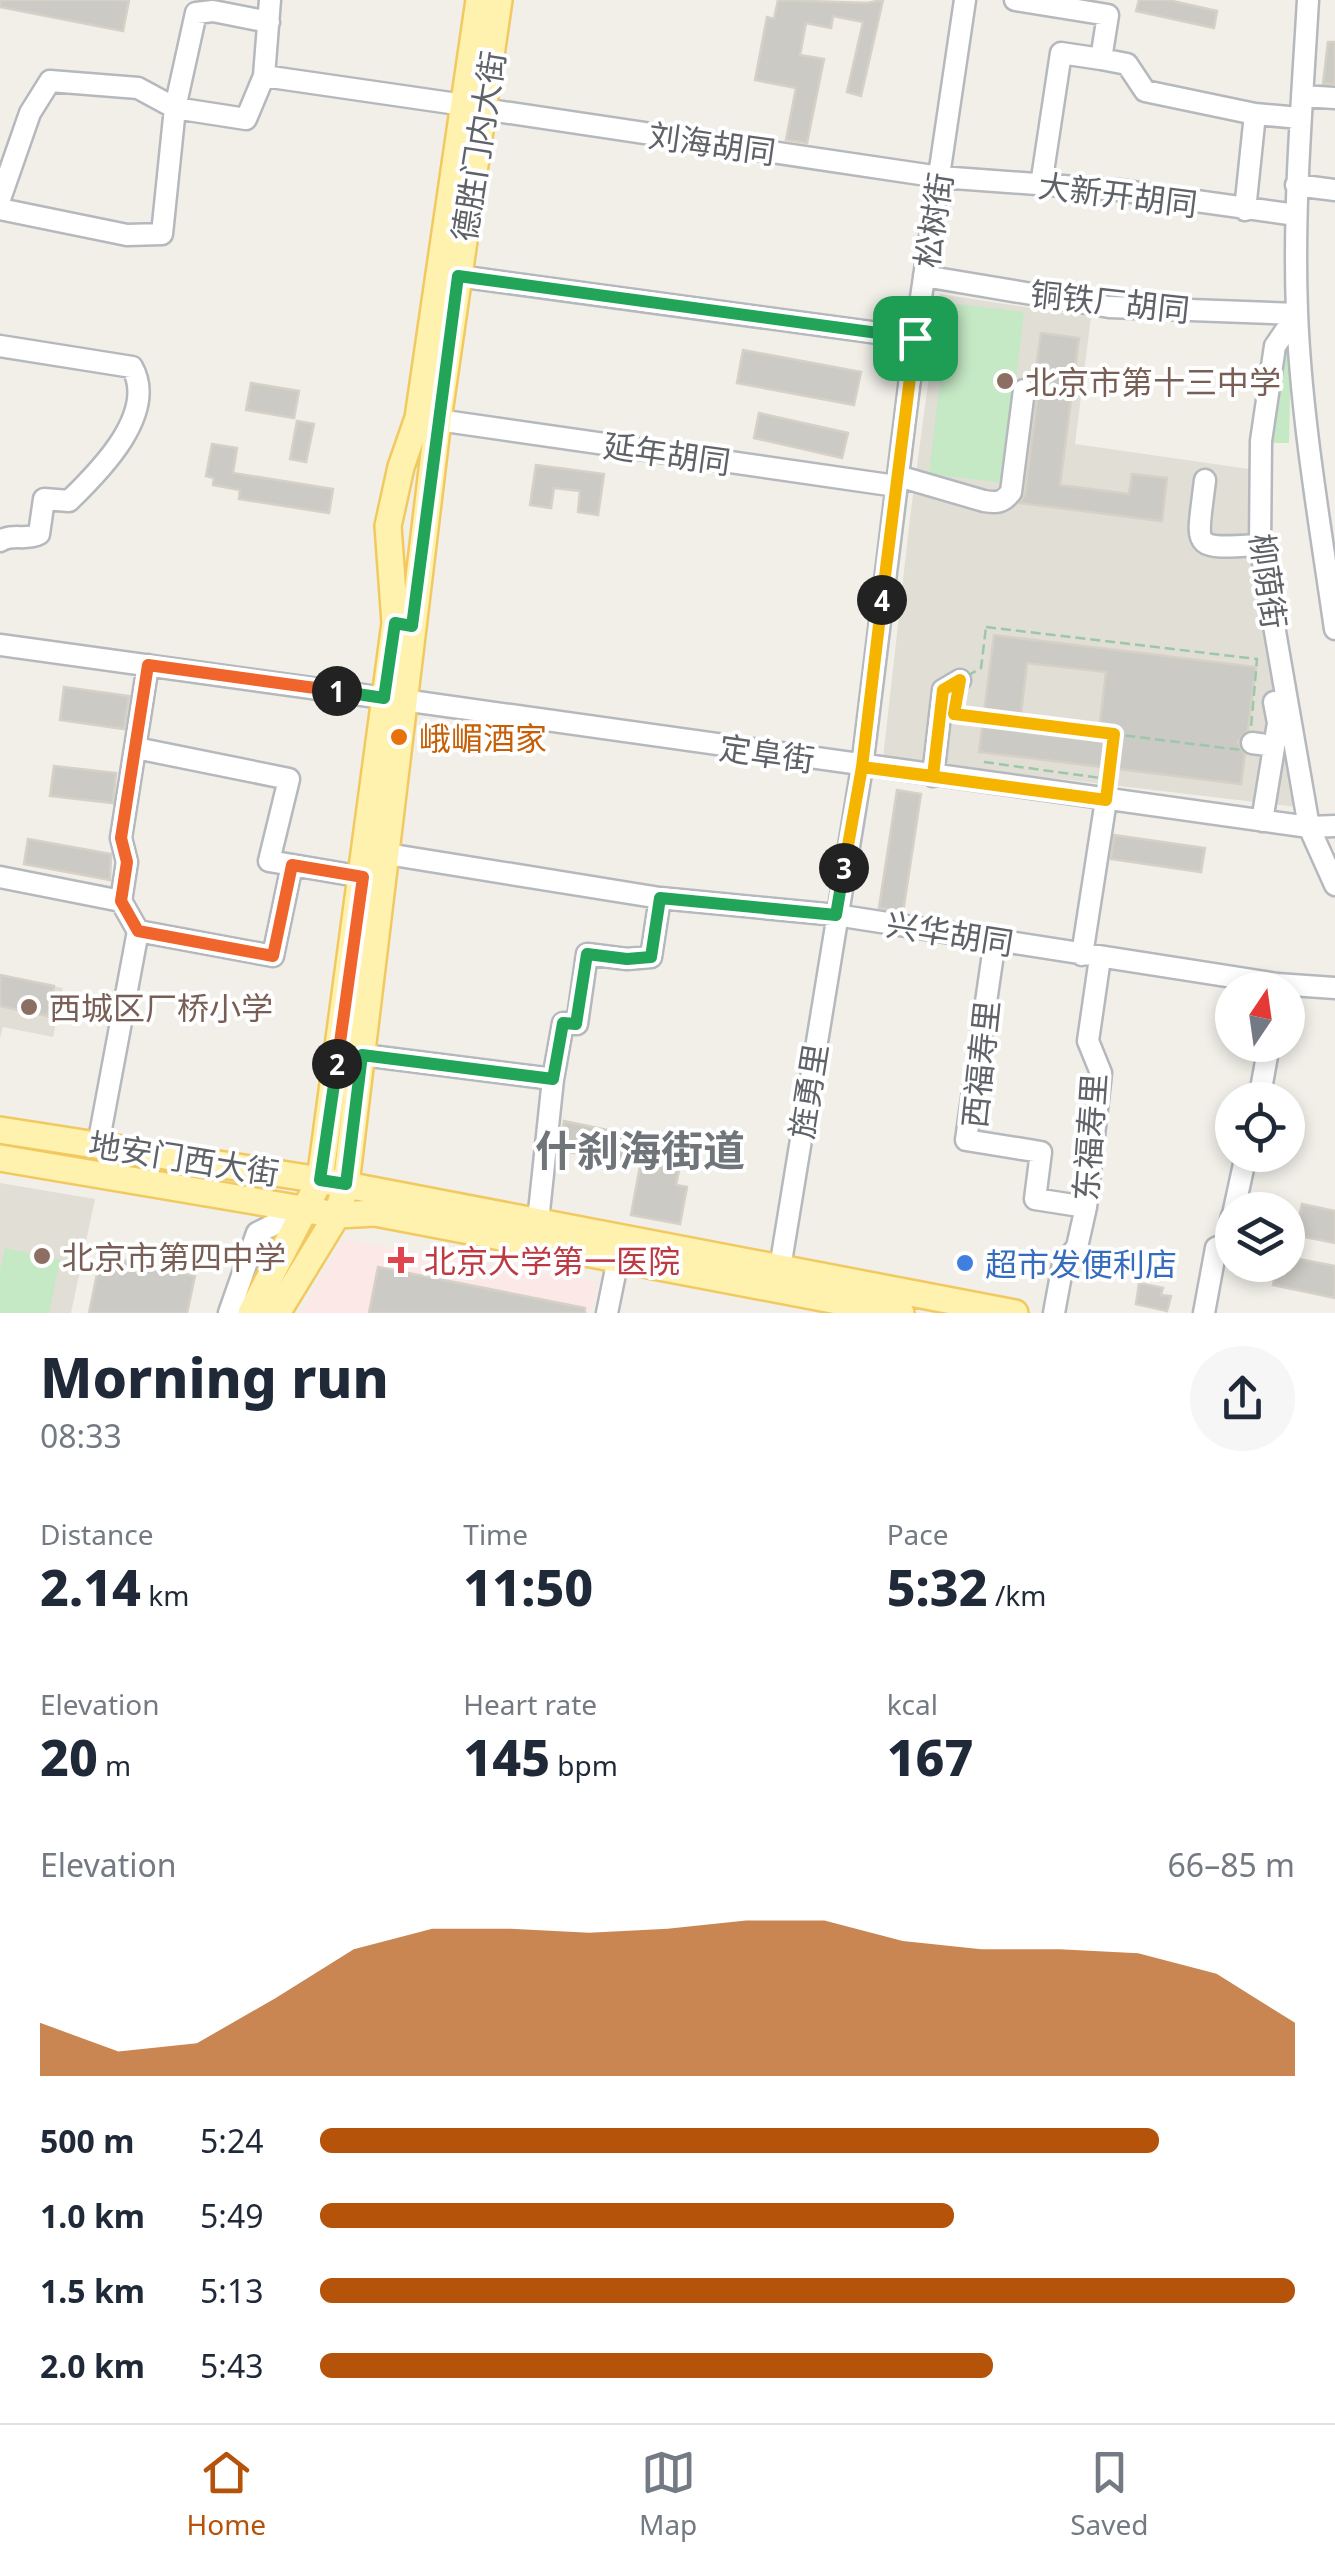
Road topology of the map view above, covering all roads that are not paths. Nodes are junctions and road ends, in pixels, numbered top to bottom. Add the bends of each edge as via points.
1 (270, 0) edge
2 (480, 0) edge
3 (499, 0) edge
4 (964, 0) edge
5 (1015, 0) edge
6 (1308, 0) edge
7 (269, 22) junction
8 (1102, 59) junction
9 (264, 76) junction
10 (1302, 96) junction
11 (1335, 98) edge
12 (474, 107) junction
13 (175, 108) junction
14 (1255, 114) junction
15 (1300, 118) junction
16 (940, 176) junction
17 (1041, 185) junction
18 (1296, 185) junction
19 (1335, 190) edge
20 (0, 199) edge
21 (0, 209) edge
22 (1245, 210) junction
23 (1296, 215) junction
24 (458, 276) junction
25 (924, 276) junction
26 (1296, 314) junction
27 (915, 338) junction
28 (0, 346) edge
29 (1024, 390) dead end
30 (428, 419) junction
31 (1204, 480) dead end
32 (897, 481) junction
33 (0, 541) edge
34 (1260, 545) junction
35 (404, 624) junction
36 (1335, 628) edge
37 (0, 645) edge
38 (148, 665) junction
39 (960, 680) road end
40 (394, 699) junction
41 (1274, 702) dead end
42 (1252, 743) road end
43 (1274, 746) junction
44 (136, 748) junction
45 (387, 753) junction
46 (862, 767) junction
47 (933, 776) junction
48 (1107, 789) junction
49 (1262, 820) junction
50 (1335, 826) edge
51 (1310, 827) junction
52 (387, 854) junction
53 (292, 865) junction
54 (0, 877) edge
55 (363, 877) junction
56 (1335, 886) edge
57 (660, 898) junction
58 (121, 901) junction
59 (836, 915) junction
60 (138, 931) junction
61 (996, 940) junction
62 (1091, 956) junction
63 (1215, 977) edge
64 (1305, 987) edge
65 (1335, 988) edge
66 (362, 1055) junction
67 (553, 1079) junction
68 (0, 1130) edge
69 (98, 1146) junction
70 (0, 1158) edge
71 (333, 1182) junction
72 (1086, 1207) junction
73 (307, 1208) junction
74 (337, 1215) junction
75 (538, 1221) junction
76 (1215, 1253) edge
77 (618, 1259) junction
78 (780, 1268) junction
79 (959, 1307) edge
80 (228, 1313) edge
81 (251, 1313) edge
82 (277, 1313) edge
83 (607, 1313) edge
84 (901, 1313) edge
85 (1015, 1313) edge
86 (1054, 1313) edge
87 (1204, 1313) edge

1 - 7 street
2 - 12 main road, 德胜门内大街
3 - 12 main road, 德胜门内大街
4 - 16 street, 松树街
5 - 8 street via 1108,15
6 - 10 street, 柳荫街
7 - 9 street
7 - 13 street via 196,13
8 - 14 street via 1128,64 1145,91
8 - 17 street via 1061,53
9 - 12 street, 刘海胡同
9 - 13 street via 246,119
10 - 11 street
10 - 15 street, 柳荫街
12 - 16 street, 刘海胡同
12 - 24 main road, 德胜门内大街
12 - 30 main road, 德胜门内大街
13 - 20 street via 138,88 50,81 30,113
13 - 21 street via 162,234 127,234
14 - 15 street
14 - 22 street
15 - 18 street, 柳荫街
16 - 17 street, 大新开胡同
16 - 25 street, 松树街
17 - 22 street, 大新开胡同
18 - 19 street
18 - 23 street, 柳荫街
22 - 23 street, 大新开胡同
23 - 26 street, 柳荫街
24 - 27 street
24 - 30 main road, 德胜门内大街
25 - 26 street, 铜铁厂胡同 via 1109,307
25 - 27 street, 松树街
26 - 34 street, 柳荫街 via 1275,346 1261,441
26 - 36 street, 柳荫街
27 - 32 street, 松树街
28 - 33 street via 132,367 138,377 132,426 94,477 69,501 44,499 39,534
29 - 32 street, 延年胡同 via 1006,499 984,501
30 - 32 street, 延年胡同
30 - 35 main road, 德胜门内大街
30 - 35 main road, 德胜门内大街 via 401,467 388,526
31 - 34 street via 1202,542 1222,549
32 - 46 street, 松树街
34 - 51 street, 柳荫街
35 - 40 main road, 德胜门内大街
37 - 38 street, 定阜街
38 - 40 street, 定阜街
38 - 44 street
39 - 47 street via 943,690
40 - 45 main road, 德胜门内大街
40 - 46 street, 定阜街
41 - 43 street
42 - 43 street
43 - 49 street
44 - 53 street via 289,779 269,861
44 - 58 street via 121,838 127,862
45 - 52 main road, 德胜门内大街
45 - 55 main road, 德胜门内大街
46 - 47 street, 定阜街
46 - 59 street, 松树街
47 - 48 street, 定阜街
48 - 49 street, 定阜街
48 - 62 street, 东福寿里
49 - 51 street, 定阜街
50 - 51 street
51 - 56 street, 柳荫街
52 - 57 street, 兴华胡同
52 - 66 main road, 德胜门内大街
53 - 55 street
53 - 60 street via 273,956
54 - 58 street
55 - 71 main road, 德胜门内大街
57 - 59 street, 兴华胡同
57 - 67 street via 651,957 587,954 576,1024 563,1023
58 - 60 street
59 - 61 street, 兴华胡同
59 - 78 street, 旌勇里
60 - 69 street
61 - 62 street, 兴华胡同
61 - 72 street, 西福寿里 via 966,1140 1042,1152 1036,1198
62 - 63 street, 兴华胡同
62 - 72 street, 东福寿里 via 1088,1041 1101,1073
64 - 65 street, 兴华胡同
66 - 67 street
66 - 71 main road, 德胜门内大街
67 - 75 street
68 - 69 main road, 地安门西大街
69 - 71 main road, 地安门西大街
70 - 73 main road, 地安门西大街
71 - 73 main road
71 - 74 main road
71 - 75 main road, 地安门西大街
72 - 86 street, 东福寿里 via 1076,1247 1063,1264
73 - 74 main road, 地安门西大街
73 - 80 street via 257,1233
73 - 81 main road
74 - 77 main road, 地安门西大街 via 375,1213
74 - 82 main road
75 - 78 main road, 地安门西大街
76 - 87 street
77 - 83 street
77 - 84 main road, 地安门西大街
78 - 79 main road, 地安门西大街
79 - 85 main road, 地安门西大街

